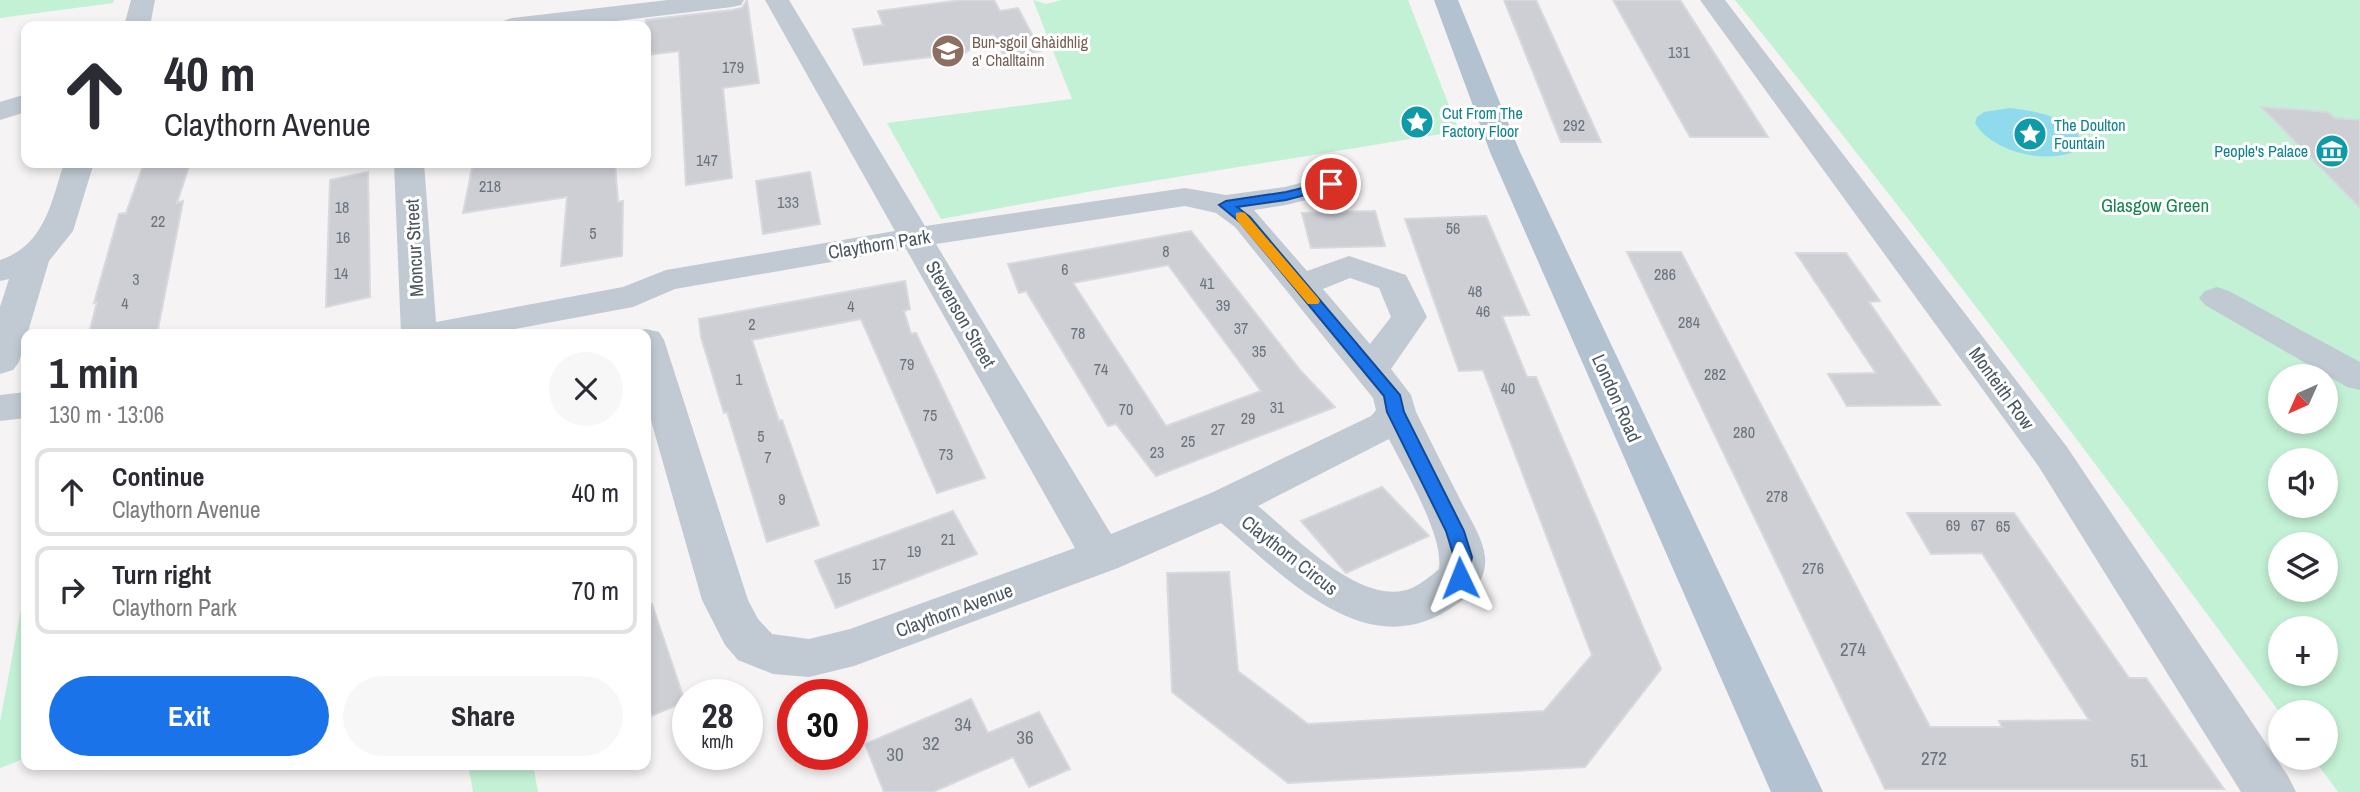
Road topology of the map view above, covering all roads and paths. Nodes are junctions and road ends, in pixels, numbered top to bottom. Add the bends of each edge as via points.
1 (143, 0) edge
2 (732, 0) edge
3 (777, 0) edge
4 (1446, 0) edge
5 (1712, 0) edge
6 (138, 21) edge
7 (554, 21) edge
8 (21, 105) edge
9 (0, 111) edge
10 (77, 168) edge
11 (409, 168) edge
12 (1331, 184) dead end
13 (1226, 205) junction
14 (916, 237) junction
15 (33, 259) junction
16 (0, 271) edge
17 (1300, 286) junction
18 (633, 296) junction
19 (2217, 298) dead end
20 (419, 329) edge
21 (457, 329) edge
22 (643, 329) edge
23 (651, 356) edge
24 (0, 362) edge
25 (1371, 369) junction
26 (2360, 378) edge
27 (1395, 412) junction
28 (1226, 504) junction
29 (1102, 556) junction
30 (1797, 792) edge
31 (2270, 792) edge

1 - 6 street
2 - 7 street
3 - 14 street, Stevenson Street
4 - 30 main road, London Road via 1506,152
5 - 31 street, Monteith Row via 2053,457
8 - 9 street
10 - 15 street via 54,239
11 - 20 street, Moncur Street
12 - 13 street, Claythorn Park
13 - 14 street, Claythorn Park via 1185,197
13 - 17 street via 1246,220
14 - 18 street, Claythorn Park via 666,280
14 - 29 street, Stevenson Street
15 - 16 street
15 - 24 street
17 - 25 street
17 - 25 street via 1349,266 1394,282 1409,317
18 - 21 street, Claythorn Park
18 - 22 street
19 - 26 street
23 - 29 street, Claythorn Avenue via 725,600 755,648 773,655 809,658 854,647
25 - 27 street via 1392,395
27 - 28 street, Claythorn Avenue via 1376,431
27 - 28 street, Claythorn Circus via 1455,531 1463,557 1460,578 1437,595 1411,607 1386,607 1362,604 1332,592
28 - 29 street, Claythorn Avenue

